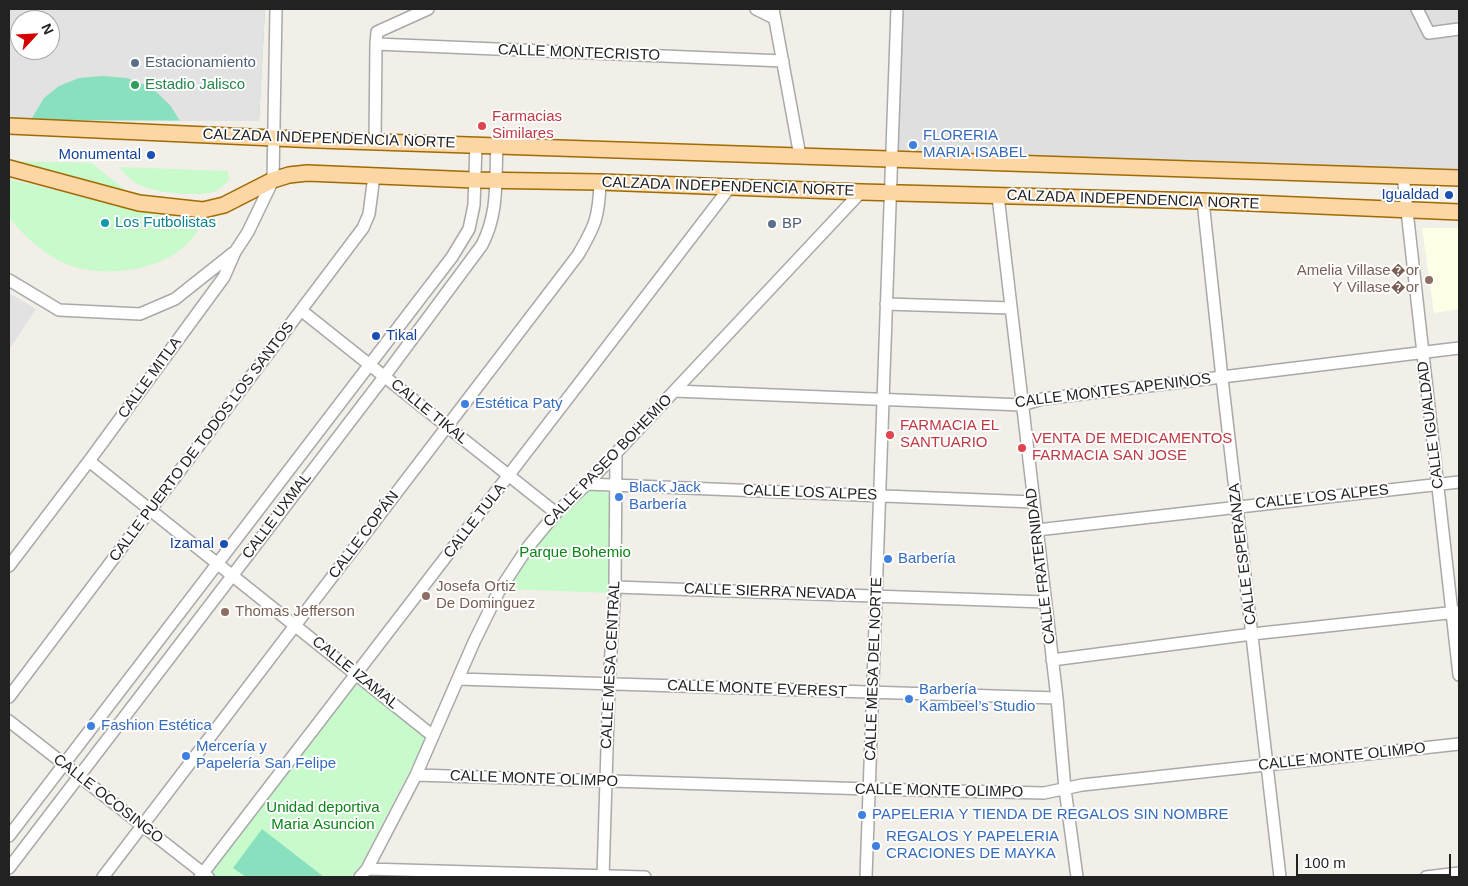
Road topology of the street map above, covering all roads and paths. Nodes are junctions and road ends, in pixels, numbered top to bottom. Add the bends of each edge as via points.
1 (276, 9) edge
2 (428, 9) edge
3 (756, 9) edge
4 (897, 9) edge
5 (1417, 9) edge
6 (774, 13) edge
7 (1459, 29) edge
8 (376, 44) junction
9 (782, 62) junction
10 (9, 126) edge
11 (273, 138) junction
12 (375, 141) junction
13 (476, 144) junction
14 (497, 145) junction
15 (800, 156) junction
16 (891, 159) junction
17 (9, 168) edge
18 (1403, 175) junction
19 (374, 176) junction
20 (1459, 178) edge
21 (273, 180) junction
22 (474, 180) junction
23 (497, 180) junction
24 (600, 182) junction
25 (730, 188) junction
26 (890, 191) junction
27 (861, 192) junction
28 (998, 196) junction
29 (1203, 201) junction
30 (1408, 210) junction
31 (1459, 212) edge
32 (235, 252) junction
33 (9, 280) edge
34 (886, 304) junction
35 (1011, 308) junction
36 (302, 311) junction
37 (1459, 348) edge
38 (1423, 352) junction
39 (368, 364) junction
40 (384, 376) junction
41 (1222, 378) junction
42 (675, 391) junction
43 (883, 400) junction
44 (1022, 404) junction
45 (447, 427) junction
46 (616, 454) junction
47 (89, 461) junction
48 (509, 476) junction
49 (1459, 482) edge
50 (588, 484) junction
51 (1438, 484) junction
52 (615, 485) junction
53 (879, 496) junction
54 (1033, 502) junction
55 (1237, 507) junction
56 (150, 510) junction
57 (556, 513) junction
58 (1036, 530) junction
59 (217, 563) junction
60 (9, 566) edge
61 (232, 575) junction
62 (615, 587) junction
63 (877, 596) junction
64 (1045, 602) junction
65 (1456, 613) edge
66 (296, 626) junction
67 (1252, 634) junction
68 (1052, 660) junction
69 (357, 674) junction
70 (1459, 675) edge
71 (458, 680) junction
72 (609, 684) junction
73 (873, 692) junction
74 (9, 697) edge
75 (1056, 698) junction
76 (9, 721) edge
77 (434, 736) junction
78 (1459, 744) edge
79 (64, 764) junction
80 (1267, 765) junction
81 (416, 775) junction
82 (79, 776) junction
83 (606, 781) junction
84 (870, 789) junction
85 (1065, 789) junction
86 (143, 826) junction
87 (9, 836) edge
88 (9, 868) edge
89 (363, 873) edge
90 (1459, 874) edge
91 (204, 876) edge
92 (103, 877) edge
93 (603, 877) edge
94 (645, 877) edge
95 (866, 877) edge
96 (1077, 877) edge
97 (1280, 877) edge
98 (1426, 877) edge

1 - 11 street
2 - 8 street via 377,32
3 - 6 street
4 - 16 street, CALLE MESA DEL NORTE
5 - 7 street via 1428,33
6 - 9 street
8 - 9 street, CALLE MONTECRISTO
8 - 12 street
9 - 15 street
10 - 11 main road, CALZADA INDEPENDENCIA NORTE
11 - 12 main road, CALZADA INDEPENDENCIA NORTE
11 - 21 street
12 - 13 main road, CALZADA INDEPENDENCIA NORTE
13 - 14 main road, CALZADA INDEPENDENCIA NORTE
13 - 22 street, CALLE UXMAL
14 - 15 main road, CALZADA INDEPENDENCIA NORTE
14 - 23 street, CALLE UXMAL
15 - 16 main road, CALZADA INDEPENDENCIA NORTE
16 - 18 main road, CALZADA INDEPENDENCIA NORTE
16 - 26 street, CALLE MESA DEL NORTE
17 - 21 main road, CALZADA INDEPENDENCIA NORTE via 139,203 203,210 224,205
18 - 20 main road, CALZADA INDEPENDENCIA NORTE
18 - 30 street, CALLE IGUALDAD
19 - 21 main road, CALZADA INDEPENDENCIA NORTE via 307,173
19 - 22 main road, CALZADA INDEPENDENCIA NORTE
19 - 36 street, CALLE PUERTO DE TODOS LOS SANTOS via 370,214 363,228
21 - 32 street, CALLE MITLA
22 - 23 main road, CALZADA INDEPENDENCIA NORTE
22 - 39 street, CALLE UXMAL via 474,205 469,229 452,257
23 - 24 main road, CALZADA INDEPENDENCIA NORTE
23 - 40 street, CALLE UXMAL via 490,230 482,245
24 - 25 main road, CALZADA INDEPENDENCIA NORTE
24 - 45 street, CALLE COPÁN via 598,215 578,255
25 - 27 main road, CALZADA INDEPENDENCIA NORTE
25 - 48 street, CALLE TULA
26 - 27 main road, CALZADA INDEPENDENCIA NORTE
26 - 28 main road, CALZADA INDEPENDENCIA NORTE
26 - 34 street, CALLE MESA DEL NORTE
27 - 42 street, CALLE PASEO BOHEMIO
28 - 29 main road, CALZADA INDEPENDENCIA NORTE
28 - 35 street, CALLE FRATERNIDAD
29 - 30 main road, CALZADA INDEPENDENCIA NORTE
29 - 41 street, CALLE ESPERANZA
30 - 31 main road, CALZADA INDEPENDENCIA NORTE
30 - 38 street, CALLE IGUALDAD
32 - 33 street via 175,299 140,314 59,310
32 - 47 street, CALLE MITLA via 224,277
34 - 35 street
34 - 43 street, CALLE MESA DEL NORTE
35 - 44 street, CALLE FRATERNIDAD
36 - 39 street, CALLE TIKAL
36 - 56 street, CALLE PUERTO DE TODOS LOS SANTOS
37 - 38 street, CALLE MONTES APENINOS
38 - 41 street, CALLE MONTES APENINOS
38 - 51 street, CALLE IGUALDAD
39 - 40 street, CALLE TIKAL
39 - 59 street, CALLE UXMAL
40 - 45 street, CALLE TIKAL
40 - 61 street, CALLE UXMAL
41 - 44 street, CALLE MONTES APENINOS
41 - 55 street, CALLE ESPERANZA
42 - 43 street, CALLE MONTES APENINOS
42 - 46 street, CALLE PASEO BOHEMIO
43 - 44 street, CALLE MONTES APENINOS
43 - 53 street, CALLE MESA DEL NORTE
44 - 54 street, CALLE FRATERNIDAD
45 - 48 street, CALLE TIKAL
45 - 66 street, CALLE COPÁN
46 - 50 street, CALLE PASEO BOHEMIO
46 - 52 street, CALLE MESA CENTRAL
47 - 56 street, CALLE IZAMAL
47 - 60 street, CALLE MITLA
48 - 57 street, CALLE TIKAL
48 - 69 street, CALLE TULA
49 - 51 street, CALLE LOS ALPES
50 - 52 street, CALLE LOS ALPES
50 - 57 street, CALLE PASEO BOHEMIO
51 - 55 street, CALLE LOS ALPES
51 - 65 street, CALLE IGUALDAD
52 - 53 street, CALLE LOS ALPES
52 - 62 street, CALLE MESA CENTRAL
53 - 54 street, CALLE LOS ALPES
53 - 63 street, CALLE MESA DEL NORTE
54 - 58 street, CALLE FRATERNIDAD
55 - 58 street, CALLE LOS ALPES
55 - 67 street, CALLE ESPERANZA
56 - 59 street, CALLE IZAMAL
56 - 74 street, CALLE PUERTO DE TODOS LOS SANTOS
57 - 71 street, CALLE PASEO BOHEMIO via 528,547 499,591
58 - 64 street, CALLE FRATERNIDAD
59 - 61 street, CALLE IZAMAL
59 - 79 street, CALLE UXMAL
61 - 66 street, CALLE IZAMAL
61 - 82 street, CALLE UXMAL
62 - 63 street, CALLE SIERRA NEVADA
62 - 72 street, CALLE MESA CENTRAL
63 - 64 street, CALLE SIERRA NEVADA
63 - 73 street, CALLE MESA DEL NORTE
64 - 68 street, CALLE FRATERNIDAD
65 - 67 street
65 - 70 street, CALLE IGUALDAD
66 - 69 street, CALLE IZAMAL
66 - 86 street, CALLE COPÁN
67 - 68 street
67 - 80 street, CALLE ESPERANZA
68 - 75 street, CALLE FRATERNIDAD
69 - 77 street, CALLE IZAMAL
69 - 91 street, CALLE TULA
71 - 72 street, CALLE MONTE EVEREST
71 - 77 street, CALLE PASEO BOHEMIO
72 - 73 street, CALLE MONTE EVEREST
72 - 83 street, CALLE MESA CENTRAL
73 - 75 street, CALLE MONTE EVEREST
73 - 84 street, CALLE MESA DEL NORTE
75 - 85 street, CALLE FRATERNIDAD
76 - 79 street, CALLE OCOSINGO
77 - 81 street, CALLE PASEO BOHEMIO
78 - 80 street, CALLE MONTE OLIMPO
79 - 82 street, CALLE OCOSINGO
79 - 87 street, CALLE UXMAL
80 - 85 street, CALLE MONTE OLIMPO
80 - 97 street, CALLE ESPERANZA
81 - 83 street, CALLE MONTE OLIMPO
81 - 89 street, CALLE PASEO BOHEMIO
82 - 86 street, CALLE OCOSINGO
82 - 88 street, CALLE UXMAL
83 - 84 street, CALLE MONTE OLIMPO
83 - 93 street, CALLE MESA CENTRAL
84 - 85 street, CALLE MONTE OLIMPO via 1044,793
84 - 95 street, CALLE MESA DEL NORTE
85 - 96 street, CALLE FRATERNIDAD
86 - 91 street, CALLE OCOSINGO
86 - 92 street, CALLE COPÁN
89 - 93 street
90 - 98 street
93 - 94 street

